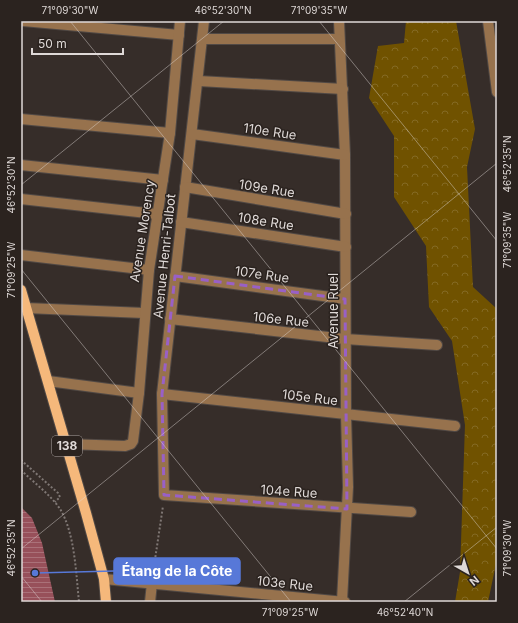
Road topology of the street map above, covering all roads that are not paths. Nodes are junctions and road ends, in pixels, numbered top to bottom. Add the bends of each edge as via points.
1 (23, 21) edge
2 (180, 21) edge
3 (204, 21) edge
4 (339, 21) edge
5 (488, 21) edge
6 (179, 35) junction
7 (203, 39) junction
8 (338, 40) junction
9 (199, 81) junction
10 (343, 89) junction
11 (497, 92) edge
12 (21, 119) edge
13 (170, 133) junction
14 (192, 134) junction
15 (345, 155) junction
16 (21, 165) edge
17 (163, 180) junction
18 (184, 187) junction
19 (21, 199) edge
20 (156, 214) junction
21 (346, 214) junction
22 (181, 222) junction
23 (346, 247) junction
24 (21, 255) edge
25 (148, 270) junction
26 (175, 276) junction
27 (21, 290) edge
28 (345, 299) junction
29 (26, 308) junction
30 (144, 313) junction
31 (170, 319) junction
32 (345, 339) junction
33 (437, 345) dead end
34 (48, 381) junction
35 (139, 393) junction
36 (162, 394) junction
37 (346, 415) junction
38 (454, 426) dead end
39 (66, 444) junction
40 (164, 495) joint
41 (347, 509) junction
42 (411, 512) dead end
43 (104, 579) junction
44 (152, 583) junction
45 (106, 602) edge
46 (150, 602) edge
47 (343, 602) edge

1 - 6 street
2 - 6 street, Avenue Morency
3 - 7 street, Avenue Henri-Talbot
4 - 8 street, Avenue Ruel
5 - 11 street
6 - 13 street, Avenue Morency
7 - 8 street
7 - 9 street, Avenue Henri-Talbot
8 - 10 street, Avenue Ruel
9 - 10 street
9 - 14 street, Avenue Henri-Talbot
10 - 15 street, Avenue Ruel
12 - 13 street
13 - 17 street, Avenue Morency
14 - 15 street, 110e Rue
14 - 18 street, Avenue Henri-Talbot
15 - 21 street, Avenue Ruel
16 - 17 street
17 - 20 street, Avenue Morency
18 - 21 street, 109e Rue
18 - 22 street, Avenue Henri-Talbot
19 - 20 street
20 - 25 street, Avenue Morency
21 - 23 street, Avenue Ruel
22 - 23 street, 108e Rue
22 - 26 street, Avenue Henri-Talbot
23 - 28 street, Avenue Ruel
24 - 25 street
25 - 30 street, Avenue Morency
26 - 28 street, 107e Rue
26 - 31 street, Avenue Henri-Talbot
27 - 29 main road, 138
28 - 32 street, Avenue Ruel
29 - 30 street
29 - 34 main road, 138
30 - 35 street, Avenue Morency
31 - 32 street, 106e Rue
31 - 36 street, Avenue Henri-Talbot
32 - 33 street, 106e Rue
32 - 37 street, Avenue Ruel
34 - 35 street
34 - 39 main road, 138
35 - 39 street, Avenue Morency via 133,440 130,444
36 - 37 street, 105e Rue
36 - 40 street, Avenue Henri-Talbot
37 - 38 street, 105e Rue
37 - 41 street, Avenue Ruel
39 - 43 main road, 138
40 - 41 street, 104e Rue
41 - 42 street, 104e Rue
41 - 47 street, Avenue Ruel
43 - 44 street, 103e Rue
43 - 45 main road, 138
44 - 46 street
44 - 47 street, 103e Rue

